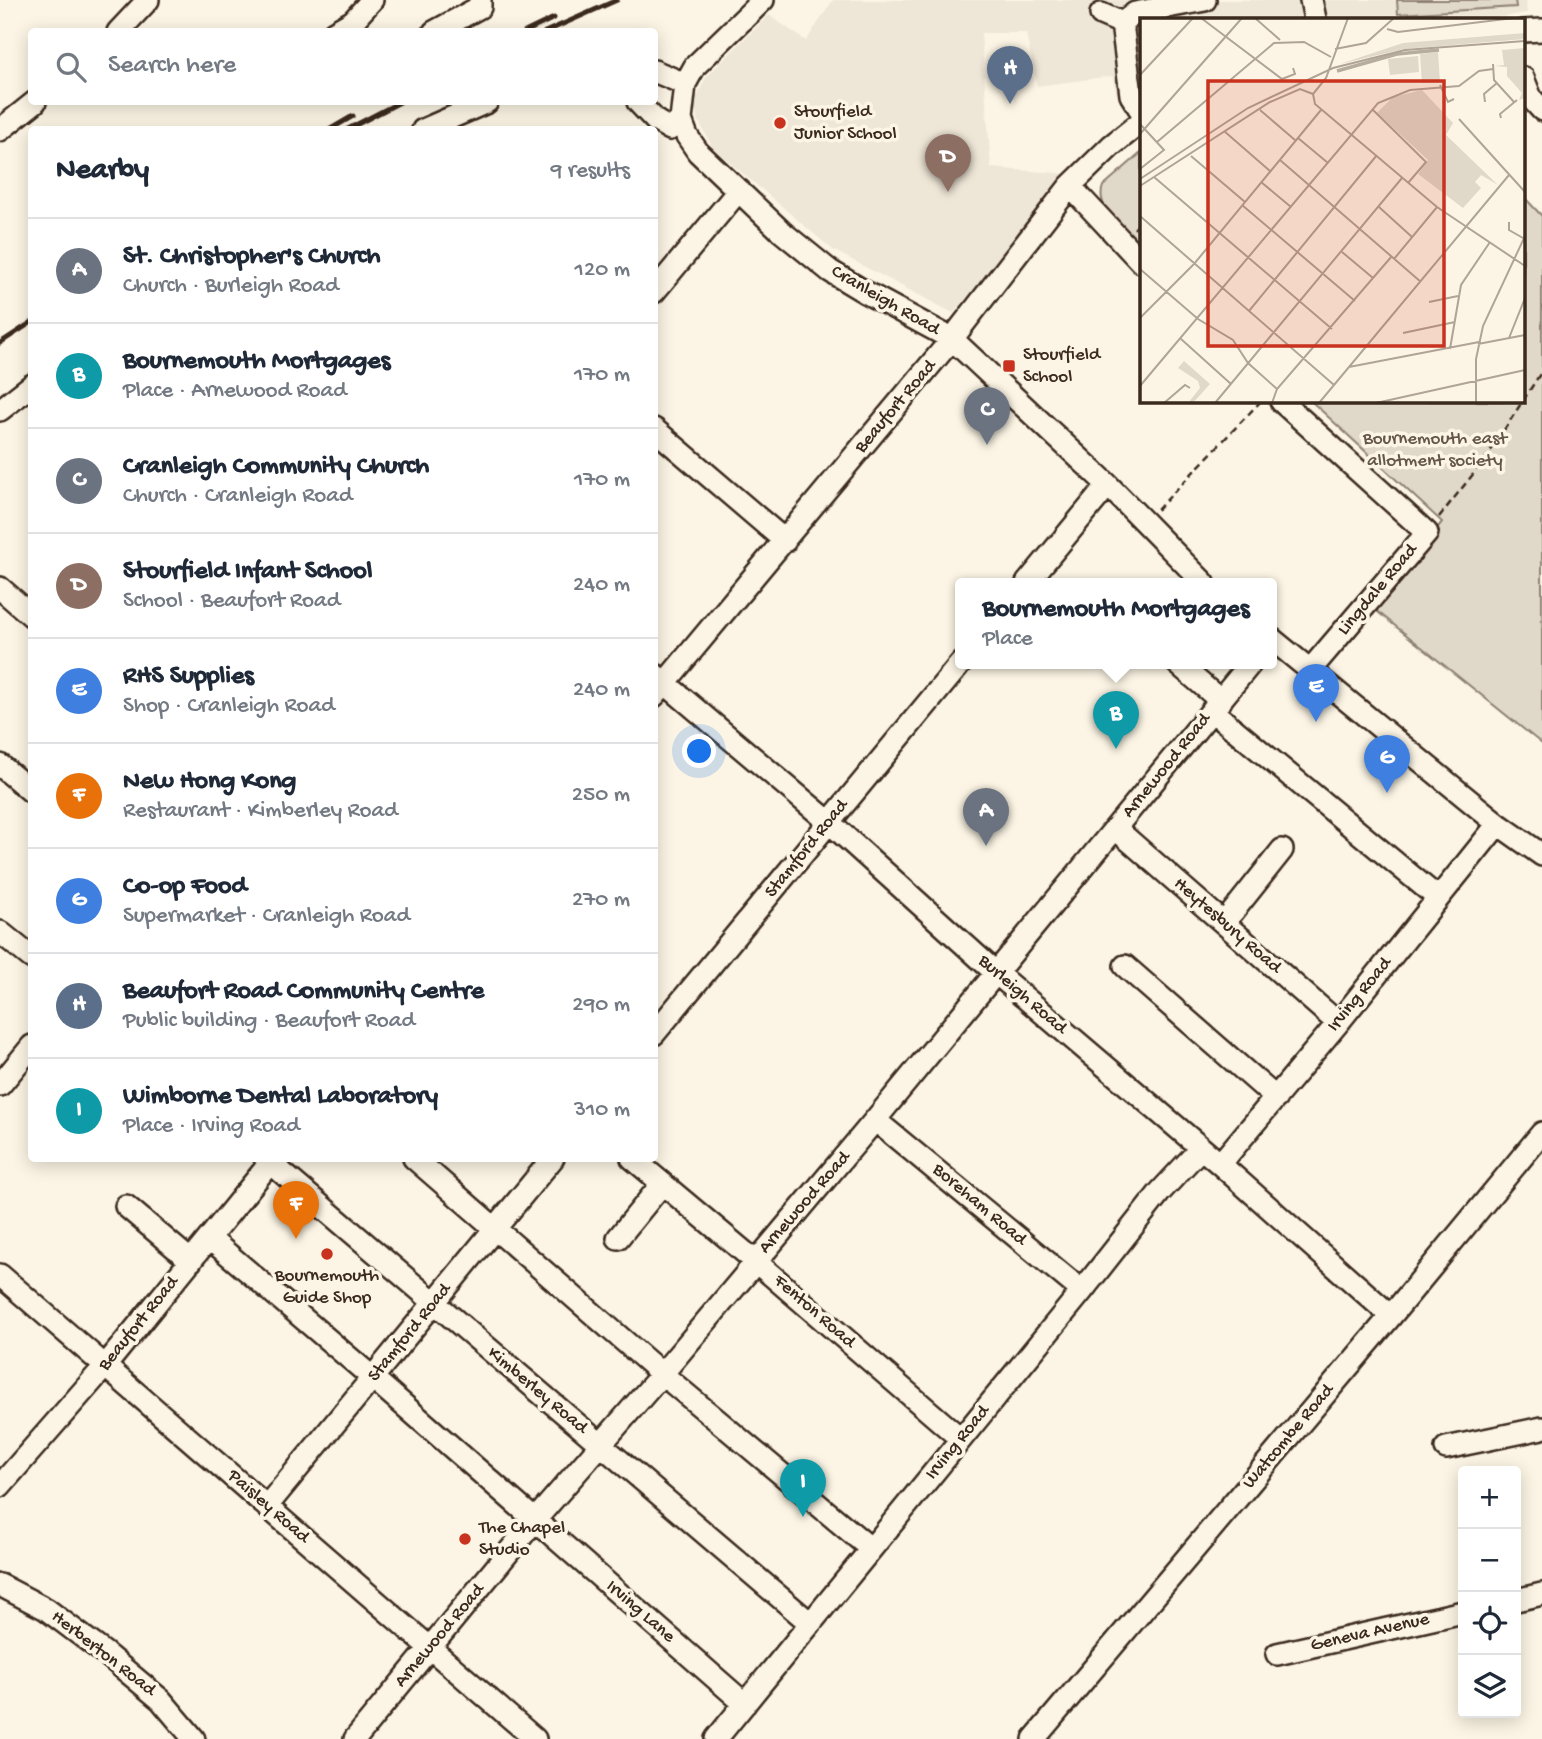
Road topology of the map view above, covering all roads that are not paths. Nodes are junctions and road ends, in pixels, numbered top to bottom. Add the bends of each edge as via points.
1 (148, 0) edge
2 (372, 0) edge
3 (480, 0) edge
4 (763, 0) edge
5 (1205, 0) edge
6 (1311, 0) edge
7 (1101, 14) dead end
8 (1315, 18) edge
9 (1122, 23) junction
10 (122, 28) edge
11 (340, 28) edge
12 (441, 28) edge
13 (1542, 30) edge
14 (1524, 31) edge
15 (658, 73) edge
16 (1524, 81) edge
17 (685, 85) junction
18 (31, 105) edge
19 (480, 105) edge
20 (641, 105) edge
21 (1140, 109) edge
22 (1542, 110) edge
23 (681, 120) junction
24 (1140, 123) edge
25 (432, 126) edge
26 (0, 130) edge
27 (1070, 186) junction
28 (739, 190) junction
29 (1140, 261) edge
30 (658, 287) edge
31 (952, 339) junction
32 (28, 388) edge
33 (1282, 402) edge
34 (0, 410) edge
35 (658, 432) edge
36 (1108, 485) junction
37 (785, 541) junction
38 (1031, 578) edge
39 (1199, 578) edge
40 (0, 588) edge
41 (28, 612) edge
42 (1277, 643) edge
43 (956, 669) edge
44 (1183, 669) edge
45 (1246, 669) edge
46 (1311, 669) junction
47 (658, 684) edge
48 (1217, 706) junction
49 (0, 765) edge
50 (28, 789) edge
51 (829, 822) junction
52 (1498, 824) junction
53 (1115, 829) junction
54 (1282, 850) dead end
55 (1542, 855) edge
56 (1438, 898) junction
57 (1224, 923) junction
58 (0, 932) edge
59 (28, 955) edge
60 (1125, 966) dead end
61 (996, 974) junction
62 (1338, 1023) junction
63 (658, 1029) edge
64 (28, 1051) edge
65 (0, 1085) edge
66 (1276, 1098) junction
67 (876, 1120) junction
68 (1542, 1133) edge
69 (1201, 1148) junction
70 (268, 1162) edge
71 (272, 1162) edge
72 (419, 1162) edge
73 (550, 1162) edge
74 (637, 1162) edge
75 (1220, 1164) junction
76 (662, 1184) junction
77 (126, 1206) dead end
78 (496, 1228) junction
79 (209, 1238) junction
80 (618, 1238) dead end
81 (191, 1261) junction
82 (755, 1261) junction
83 (0, 1275) edge
84 (1082, 1291) junction
85 (434, 1303) junction
86 (1391, 1316) junction
87 (106, 1365) junction
88 (662, 1374) junction
89 (374, 1379) junction
90 (1542, 1428) edge
91 (961, 1439) junction
92 (600, 1444) junction
93 (1446, 1448) dead end
94 (0, 1486) edge
95 (267, 1506) junction
96 (535, 1520) junction
97 (871, 1549) junction
98 (0, 1585) edge
99 (1542, 1594) edge
100 (1521, 1599) edge
101 (1458, 1613) edge
102 (810, 1623) junction
103 (431, 1647) junction
104 (1277, 1654) dead end
105 (745, 1704) junction
106 (194, 1739) edge
107 (355, 1739) edge
108 (535, 1739) edge
109 (716, 1739) edge
110 (1034, 1739) edge

1 - 10 street
2 - 11 street
3 - 12 street via 480,7
4 - 17 street via 695,66
5 - 9 street via 1135,13
6 - 8 street
7 - 9 street
9 - 21 street via 1117,54
13 - 14 street
15 - 17 street
16 - 22 street via 1531,99
17 - 23 street
18 - 26 street
19 - 25 street
20 - 23 street via 670,129
23 - 28 street, Cranleigh Road via 698,152
24 - 27 street, Beaufort Road
27 - 29 street
27 - 31 street, Beaufort Road
28 - 30 street
28 - 31 street, Cranleigh Road via 830,271
31 - 36 street, Cranleigh Road
31 - 37 street, Beaufort Road
32 - 34 street
33 - 46 street, Lingdale Road via 1427,533
35 - 37 street
36 - 38 street
36 - 39 street, Cranleigh Road
37 - 47 street, Beaufort Road
40 - 41 street
42 - 46 street
43 - 51 street, Stamford Road
44 - 48 street
45 - 48 street, Arnewood Road
46 - 52 street
47 - 51 street, Burleigh Road
48 - 53 street, Arnewood Road
48 - 56 street
49 - 50 street
51 - 61 street, Burleigh Road
51 - 63 street, Stamford Road
52 - 55 street
52 - 56 street, Irving Road
53 - 57 street, Heytesbury Road
53 - 61 street, Arnewood Road
54 - 57 street
56 - 62 street, Irving Road
57 - 62 street, Heytesbury Road
58 - 59 street
60 - 66 street
61 - 67 street, Arnewood Road
61 - 69 street, Burleigh Road
62 - 66 street, Irving Road
64 - 65 street
66 - 75 street, Irving Road
67 - 82 street, Arnewood Road
67 - 84 street, Boreham Road
68 - 86 street, Watcombe Road
69 - 75 street, Burleigh Road
69 - 84 street, Irving Road
70 - 79 street, Beaufort Road
71 - 85 street, Kimberley Road
72 - 78 street
73 - 78 street, Stamford Road
74 - 76 street, Fenton Road
75 - 86 street, Burleigh Road
76 - 80 street
76 - 82 street, Fenton Road
77 - 81 street
78 - 85 street, Stamford Road
78 - 88 street
79 - 81 street, Beaufort Road
79 - 89 street, Irving Lane
81 - 87 street, Beaufort Road
82 - 88 street, Arnewood Road
82 - 91 street, Fenton Road
83 - 87 street, Paisley Road
84 - 91 street, Irving Road
85 - 89 street, Stamford Road
85 - 92 street, Kimberley Road
86 - 110 street, Watcombe Road
87 - 94 street, Beaufort Road
87 - 95 street, Paisley Road
88 - 92 street, Arnewood Road
88 - 97 street
89 - 95 street, Stamford Road
89 - 96 street, Irving Lane
90 - 93 street
91 - 97 street, Irving Road
92 - 96 street, Arnewood Road
92 - 102 street, Kimberley Road
95 - 103 street, Paisley Road
96 - 103 street, Arnewood Road
96 - 105 street, Irving Lane
97 - 102 street, Irving Road
98 - 106 street, Herberton Road via 46,1609 106,1654 162,1700
99 - 100 street
101 - 104 street, Geneva Avenue
102 - 105 street, Irving Road
103 - 107 street, Arnewood Road
103 - 108 street, Paisley Road
105 - 109 street, Irving Road

